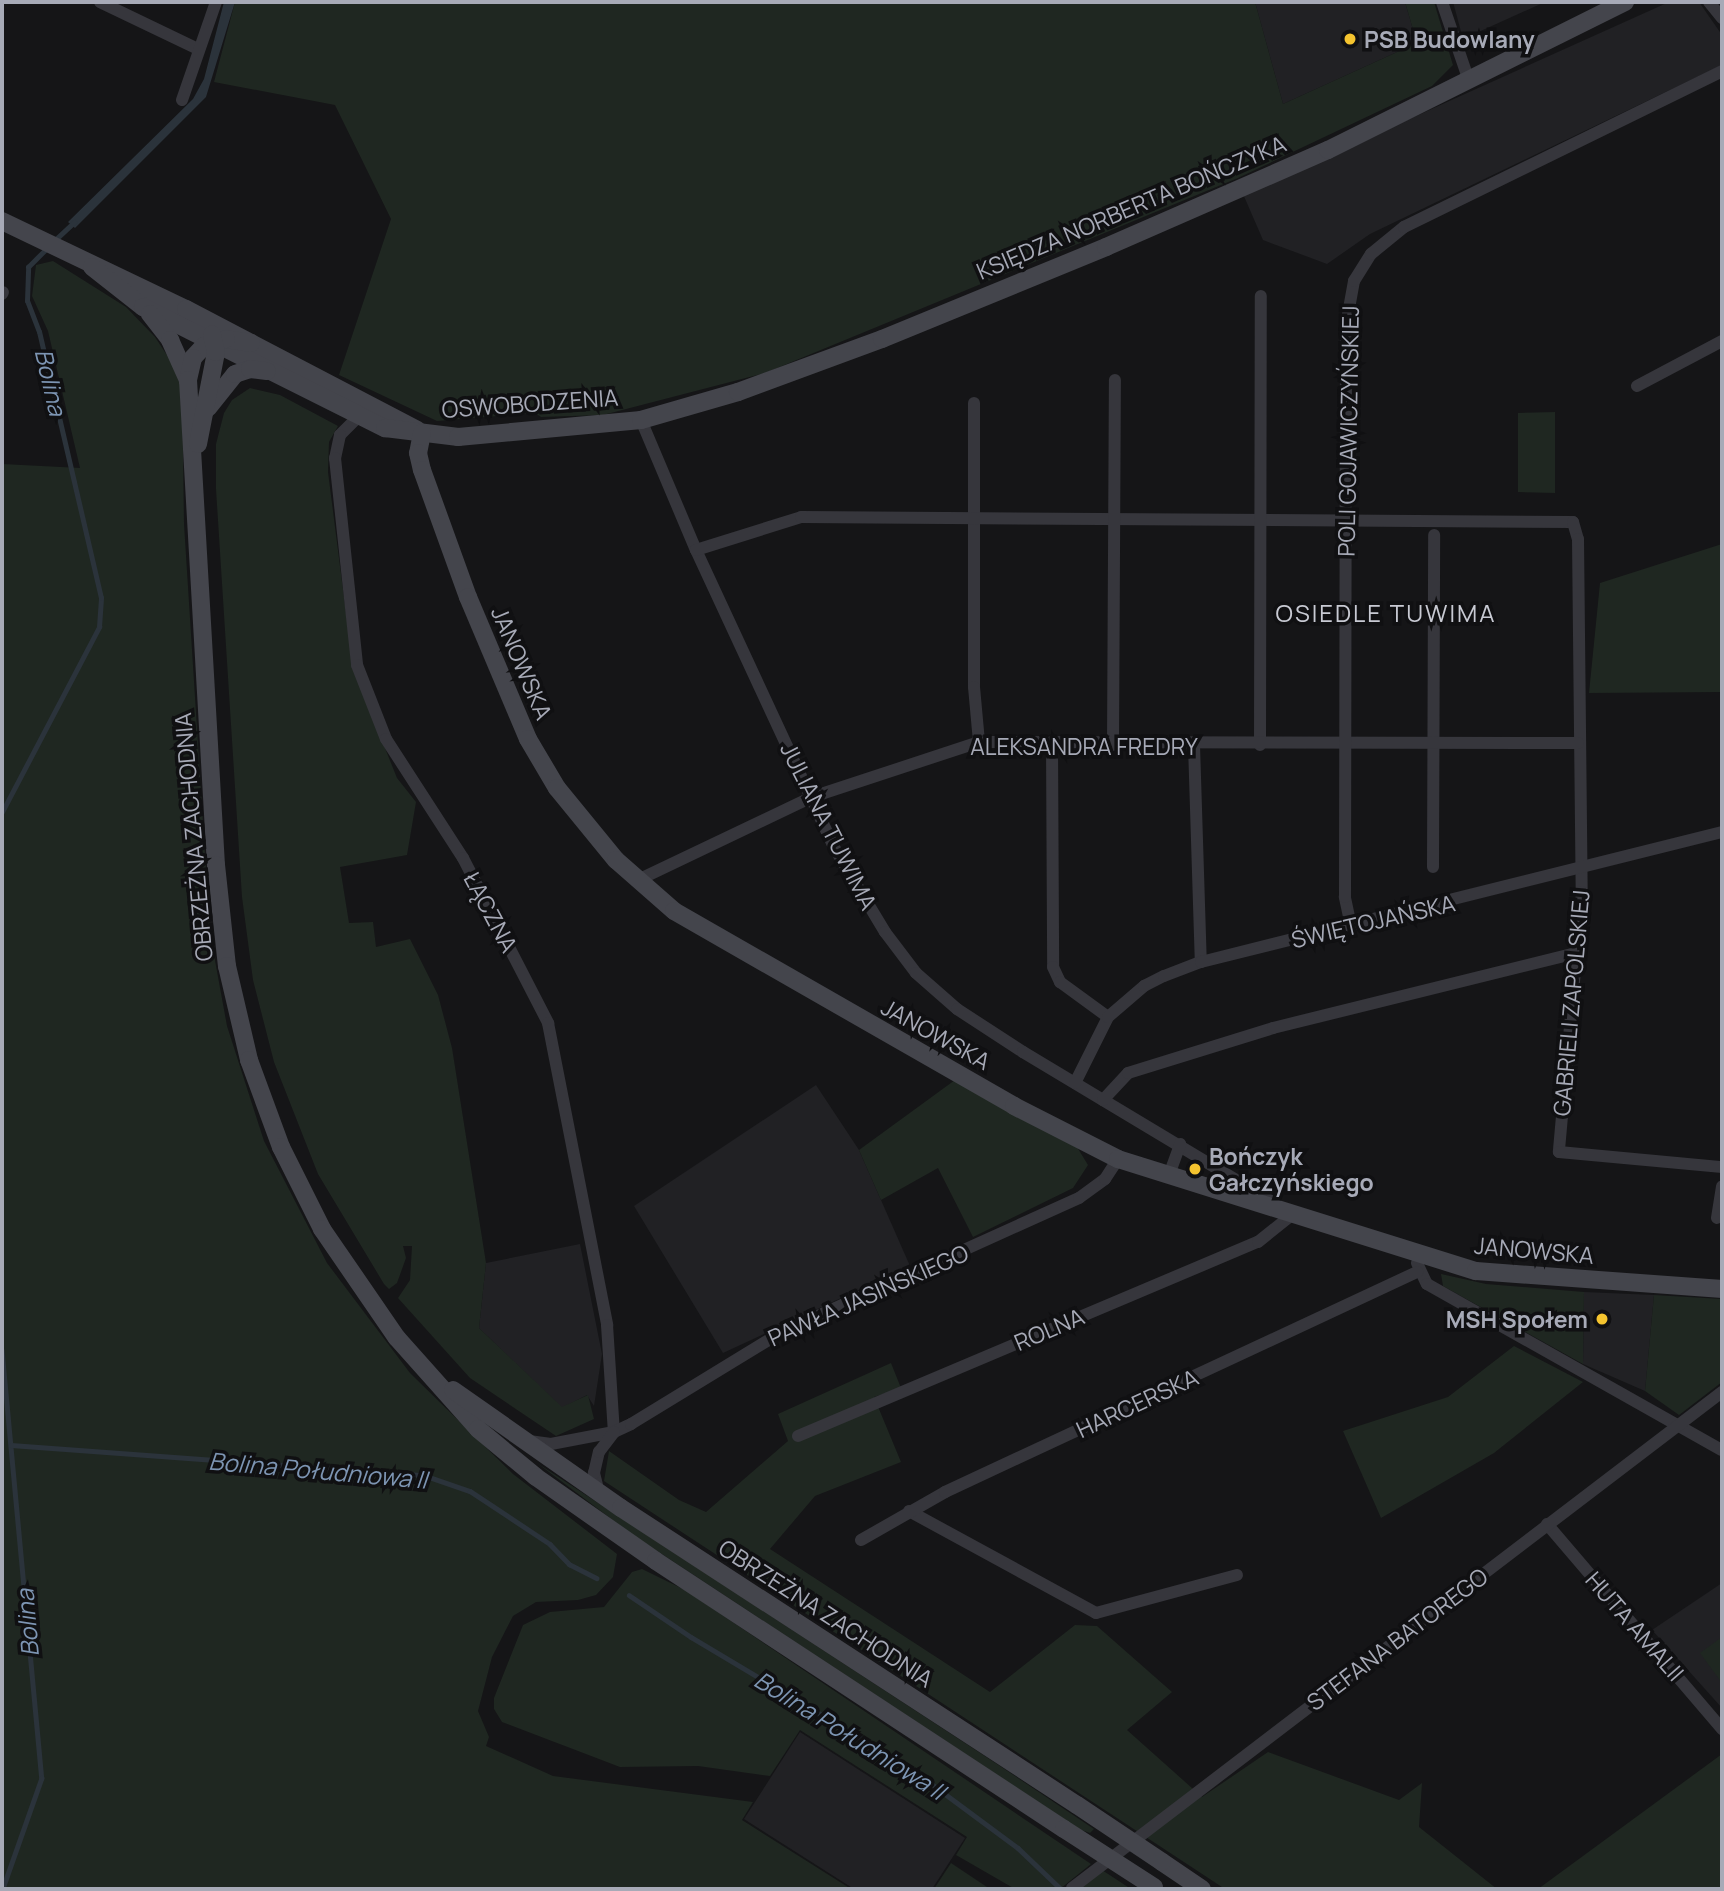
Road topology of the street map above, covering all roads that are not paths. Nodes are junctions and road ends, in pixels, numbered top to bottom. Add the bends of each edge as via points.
1 (100, 2) edge
2 (216, 2) edge
3 (1442, 2) edge
4 (1625, 2) edge
5 (1709, 2) edge
6 (1722, 18) edge
7 (196, 48) junction
8 (1722, 71) edge
9 (1469, 81) junction
10 (182, 100) dead end
11 (2, 221) edge
12 (92, 267) junction
13 (1261, 296) dead end
14 (143, 307) junction
15 (201, 317) junction
16 (1722, 341) edge
17 (214, 342) junction
18 (251, 342) junction
19 (270, 371) junction
20 (188, 380) junction
21 (1115, 380) dead end
22 (1637, 386) dead end
23 (974, 403) dead end
24 (205, 411) junction
25 (359, 416) junction
26 (641, 420) junction
27 (422, 433) junction
28 (195, 455) junction
29 (972, 518) junction
30 (1259, 520) junction
31 (1346, 520) junction
32 (1116, 521) junction
33 (1434, 535) dead end
34 (696, 550) junction
35 (979, 742) junction
36 (1578, 743) junction
37 (1052, 744) junction
38 (1344, 744) junction
39 (1432, 744) junction
40 (1113, 745) junction
41 (1194, 745) junction
42 (1260, 745) junction
43 (812, 797) junction
44 (1722, 832) edge
45 (1433, 867) dead end
46 (1581, 870) junction
47 (638, 880) junction
48 (1351, 926) junction
49 (1579, 952) junction
50 (1201, 962) junction
51 (1108, 1017) junction
52 (1075, 1083) junction
53 (1103, 1100) junction
54 (1180, 1144) junction
55 (1118, 1159) junction
56 (1722, 1167) edge
57 (1169, 1175) junction
58 (1722, 1186) edge
59 (1291, 1213) junction
60 (1717, 1218) dead end
61 (1418, 1263) junction
62 (1722, 1289) edge
63 (427, 1372) junction
64 (1722, 1392) edge
65 (1678, 1426) junction
66 (614, 1432) junction
67 (798, 1436) dead end
68 (526, 1440) junction
69 (1722, 1450) edge
70 (599, 1493) junction
71 (909, 1511) junction
72 (1547, 1524) junction
73 (862, 1540) dead end
74 (1237, 1575) dead end
75 (1722, 1729) edge
76 (1072, 1888) edge
77 (1155, 1888) edge
78 (1202, 1889) edge

1 - 7 street
2 - 7 street
3 - 9 street
4 - 9 street, KSIĘDZA NORBERTA BOŃCZYKA
5 - 6 street
7 - 10 street
8 - 31 street, POLI GOJAWICZYŃSKIEJ via 1404,227 1371,254 1354,281 1347,308
9 - 26 street, KSIĘDZA NORBERTA BOŃCZYKA via 1328,150 882,339 738,392
11 - 12 street, OSWOBODZENIA
12 - 14 street, OSWOBODZENIA
12 - 15 street, OSWOBODZENIA
13 - 30 street
14 - 17 street, OSWOBODZENIA
14 - 20 street, OSWOBODZENIA via 170,340
15 - 17 street
15 - 18 street, OSWOBODZENIA
16 - 22 street
17 - 18 street, OSWOBODZENIA
17 - 19 street, OSWOBODZENIA
17 - 20 street via 193,358
17 - 24 street, OBRZEŻNA ZACHODNIA
18 - 27 street, OSWOBODZENIA
19 - 24 street, OBRZEŻNA ZACHODNIA via 250,369 235,374
19 - 25 street, OSWOBODZENIA
20 - 28 street, OBRZEŻNA ZACHODNIA
21 - 32 street
23 - 29 street
24 - 28 street, OBRZEŻNA ZACHODNIA
25 - 27 street, OSWOBODZENIA via 385,428
25 - 66 street, ŁĄCZNA via 340,435 335,458 354,646 363,688 386,739 463,858 548,1023 607,1325
26 - 27 street, OSWOBODZENIA via 458,437
26 - 34 street, JULIANA TUWIMA
27 - 47 street, JANOWSKA via 418,453 422,470 468,597 528,739 557,788
28 - 63 street, OBRZEŻNA ZACHODNIA via 216,865 236,1011 262,1102 299,1187 363,1293
29 - 32 street
29 - 34 street via 801,517
29 - 35 street
30 - 31 street
30 - 32 street
30 - 42 street
31 - 36 street, GABRIELI ZAPOLSKIEJ via 1573,522 1578,539
31 - 38 street, POLI GOJAWICZYŃSKIEJ
32 - 40 street
33 - 39 street
34 - 43 street, JULIANA TUWIMA
35 - 37 street, ALEKSANDRA FREDRY
35 - 43 street, ALEKSANDRA FREDRY
36 - 39 street, ALEKSANDRA FREDRY
36 - 46 street, GABRIELI ZAPOLSKIEJ
37 - 40 street, ALEKSANDRA FREDRY
37 - 51 street via 1053,967 1060,982
38 - 39 street, ALEKSANDRA FREDRY
38 - 42 street, ALEKSANDRA FREDRY
38 - 48 street, POLI GOJAWICZYŃSKIEJ via 1345,897
39 - 45 street
40 - 41 street, ALEKSANDRA FREDRY
41 - 42 street, ALEKSANDRA FREDRY
41 - 50 street
43 - 47 street, ALEKSANDRA FREDRY
43 - 52 street, JULIANA TUWIMA via 860,892 916,973 957,1009
44 - 46 street, ŚWIĘTOJAŃSKA
46 - 48 street, ŚWIĘTOJAŃSKA
46 - 49 street, GABRIELI ZAPOLSKIEJ
47 - 55 street, JANOWSKA via 674,911 752,959
48 - 50 street, ŚWIĘTOJAŃSKA
49 - 53 street via 1273,1028 1128,1073
49 - 56 street, GABRIELI ZAPOLSKIEJ via 1559,1153
50 - 51 street, ŚWIĘTOJAŃSKA via 1144,986
51 - 52 street, ŚWIĘTOJAŃSKA
52 - 53 street, JULIANA TUWIMA
53 - 54 street, JULIANA TUWIMA
54 - 57 street
54 - 59 street, JULIANA TUWIMA
55 - 57 street, JANOWSKA
55 - 66 street, PAWŁA JASIŃSKIEGO via 1105,1179 1079,1198 780,1332
57 - 59 street, JANOWSKA
58 - 60 street
59 - 61 street, JANOWSKA
59 - 67 street, ROLNA via 1258,1242
61 - 62 street, JANOWSKA via 1502,1275
61 - 65 street via 1427,1284
61 - 71 street, HARCERSKA
63 - 68 street, OBRZEŻNA ZACHODNIA
63 - 77 street, OBRZEŻNA ZACHODNIA, bridge via 478,1429 568,1501
64 - 65 street, STEFANA BATOREGO
65 - 69 street
65 - 72 street, STEFANA BATOREGO
66 - 68 street, PAWŁA JASIŃSKIEGO via 551,1444
66 - 70 street, PAWŁA JASIŃSKIEGO via 599,1452 594,1473
68 - 70 street, OBRZEŻNA ZACHODNIA
70 - 78 street, OBRZEŻNA ZACHODNIA, bridge
71 - 73 street, HARCERSKA
71 - 74 street via 1097,1613
72 - 75 street, HUTA AMALII
72 - 76 street, STEFANA BATOREGO

